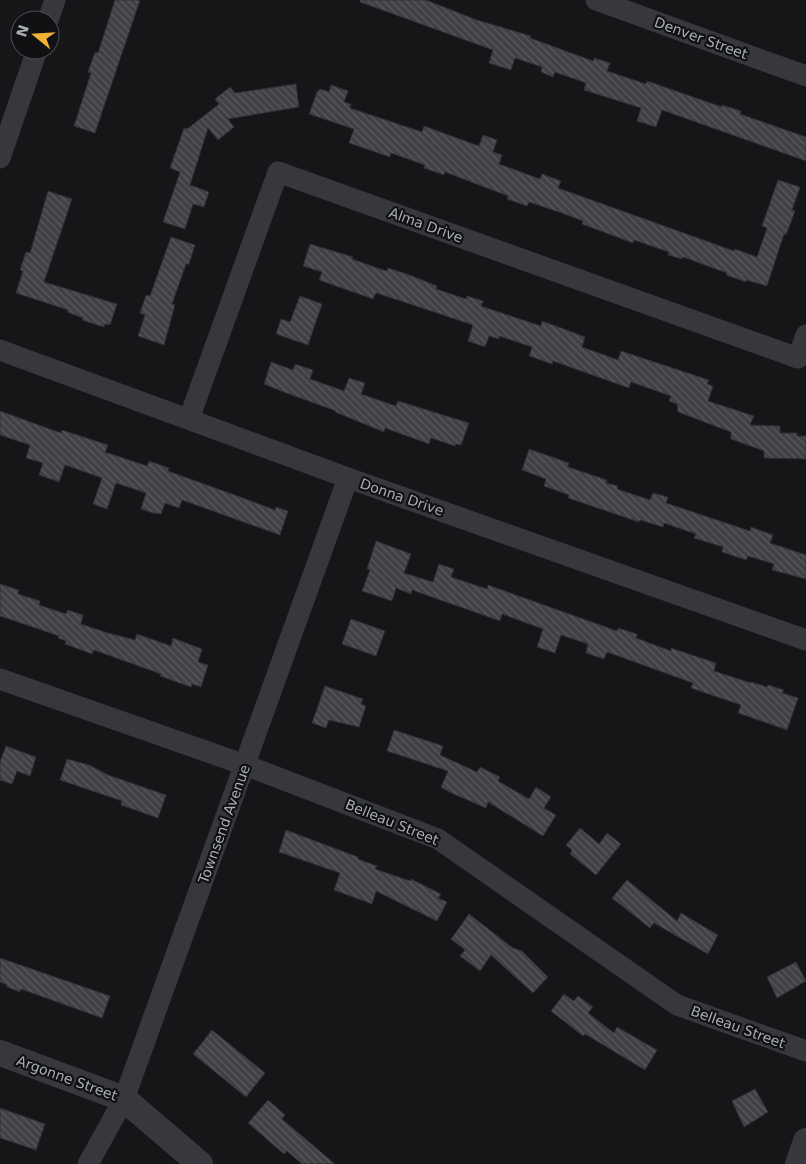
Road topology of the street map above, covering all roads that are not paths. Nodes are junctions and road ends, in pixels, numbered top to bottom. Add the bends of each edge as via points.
1 (596, 0) edge
2 (34, 60) edge
3 (806, 76) edge
4 (0, 158) edge
5 (806, 335) edge
6 (0, 350) edge
7 (189, 419) junction
8 (348, 478) junction
9 (806, 640) edge
10 (0, 679) edge
11 (245, 765) junction
12 (806, 1051) edge
13 (0, 1053) edge
14 (124, 1099) junction
15 (806, 1141) edge
16 (88, 1164) edge
17 (200, 1164) edge
18 (798, 1164) edge

1 - 3 street, Denver Street
2 - 4 street
5 - 7 street, Alma Drive via 798,358 278,172
6 - 7 street, Donna Drive
7 - 8 street, Donna Drive
8 - 9 street, Donna Drive
8 - 11 street, Townsend Avenue
10 - 11 street, Belleau Street
11 - 12 street, Belleau Street via 438,839 677,1005
11 - 14 street, Townsend Avenue
13 - 14 street, Argonne Street
14 - 16 street, Townsend Avenue
14 - 17 street, Argonne Street
15 - 18 street

